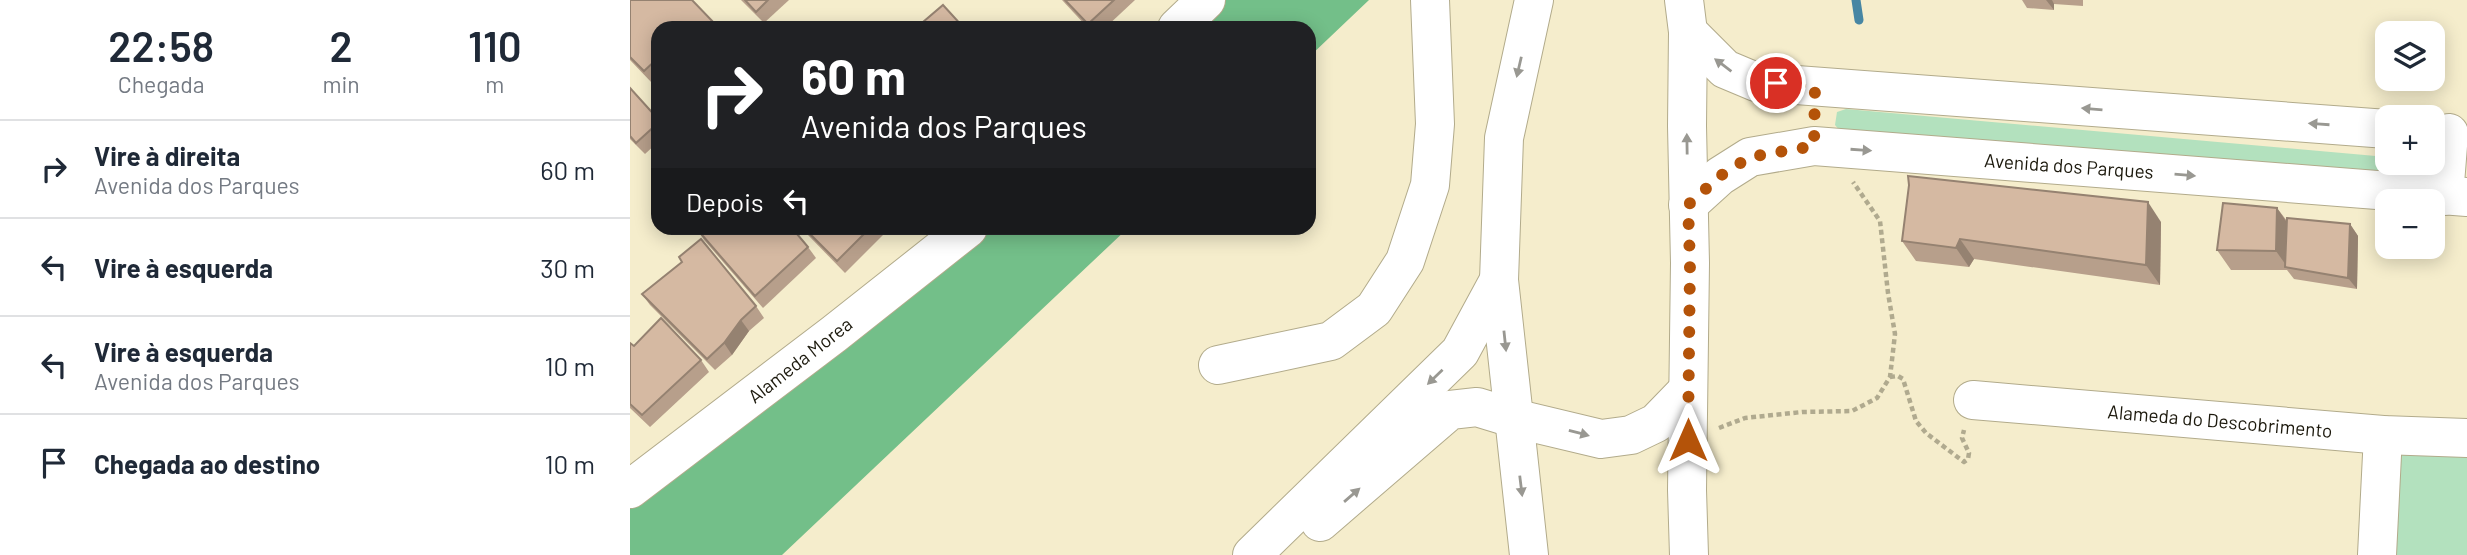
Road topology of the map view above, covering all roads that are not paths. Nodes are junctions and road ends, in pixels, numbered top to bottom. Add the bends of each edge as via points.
1 (1206, 0) edge
2 (1430, 0) edge
3 (1534, 0) edge
4 (1686, 16) edge
5 (1184, 21) edge
6 (1815, 86) junction
7 (2375, 128) edge
8 (2450, 133) edge
9 (1827, 147) junction
10 (2456, 196) edge
11 (1688, 205) junction
12 (959, 235) edge
13 (1499, 280) junction
14 (1218, 365) dead end
15 (1688, 390) junction
16 (1973, 400) road end
17 (1513, 418) junction
18 (2383, 435) junction
19 (2467, 439) edge
20 (630, 489) edge
21 (1252, 555) edge
22 (1281, 555) edge
23 (1529, 555) edge
24 (1689, 555) edge
25 (2378, 555) edge

1 - 5 street
2 - 14 street via 1435,124 1430,185 1405,261 1374,309 1331,341
3 -> 13 street via 1504,138
6 -> 4 street via 1756,82 1725,69
11 -> 4 street
7 -> 6 street
6 - 9 street
8 - 10 street
9 -> 10 street, Avenida dos Parques
9 - 11 street, Avenida dos Parques via 1750,157
11 - 15 street
12 - 20 street, Alameda Morea
13 -> 17 street
13 -> 21 street via 1460,352
17 -> 15 street via 1601,439 1631,435 1656,423
15 - 24 street
16 - 18 street, Alameda do Descobrimento
22 -> 17 street via 1450,410 1477,407
17 -> 23 street
18 - 19 street, Alameda do Descobrimento
18 - 25 street

